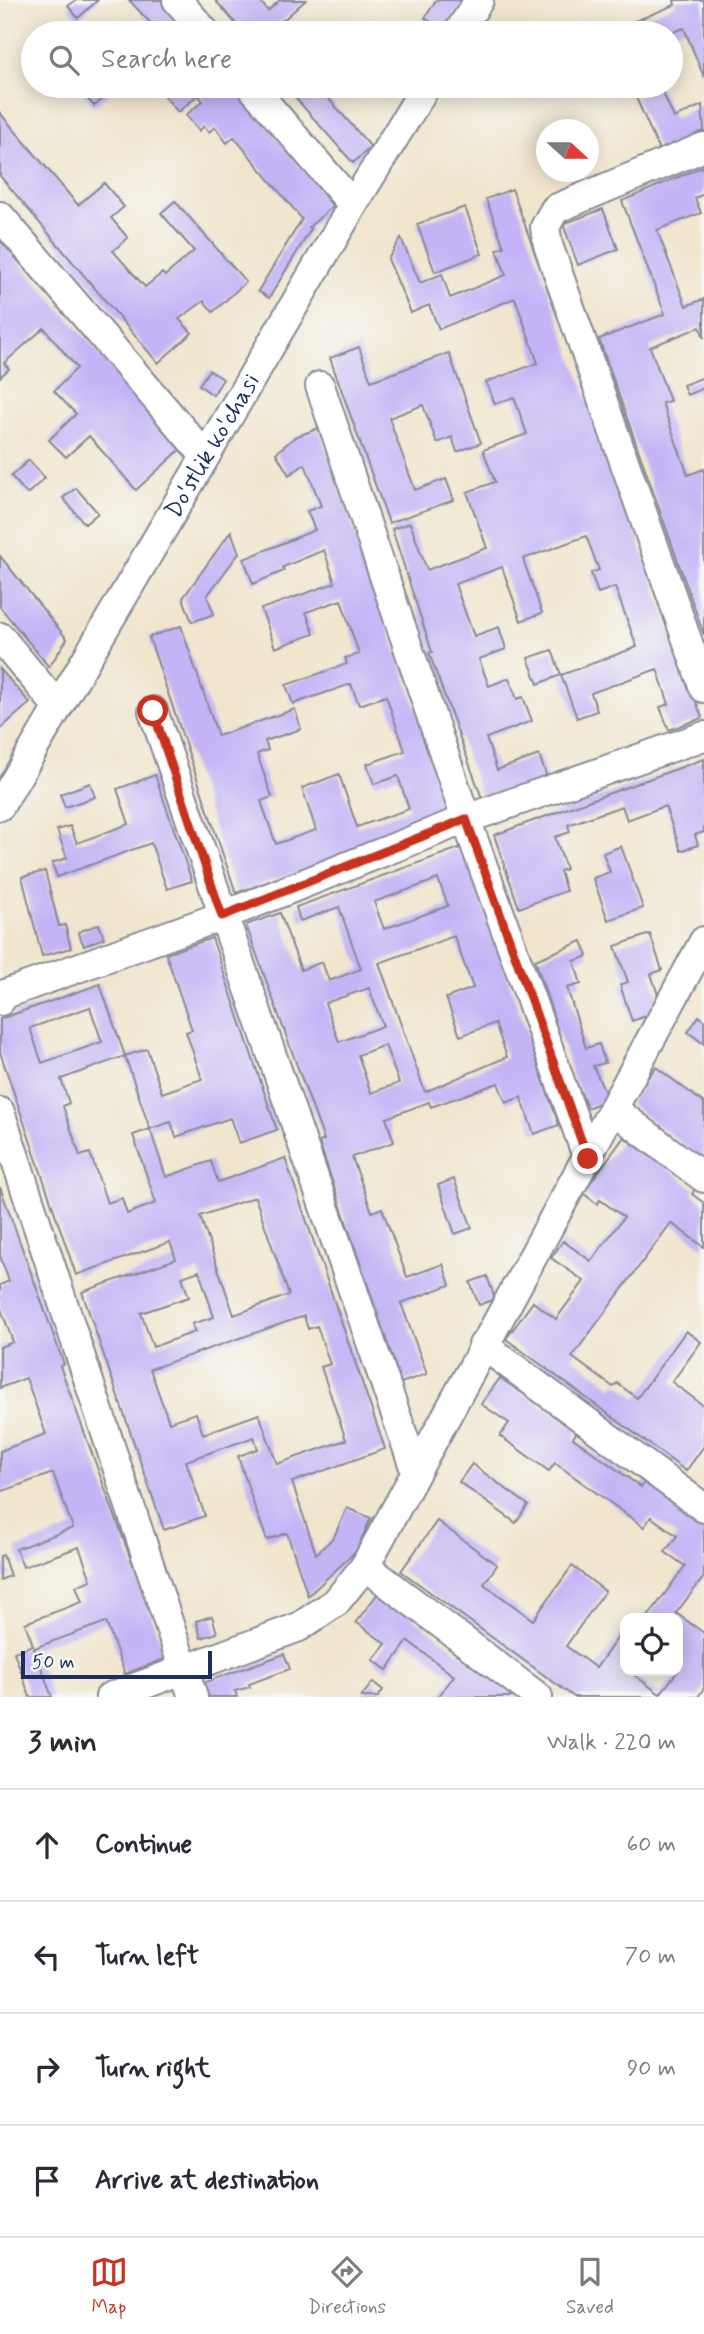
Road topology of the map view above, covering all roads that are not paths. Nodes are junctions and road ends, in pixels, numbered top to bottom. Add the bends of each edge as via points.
1 (177, 0) edge
2 (479, 0) edge
3 (195, 21) edge
4 (466, 21) edge
5 (261, 98) edge
6 (419, 98) edge
7 (704, 147) edge
8 (353, 205) junction
9 (0, 216) edge
10 (320, 386) dead end
11 (205, 456) junction
12 (0, 637) edge
13 (704, 688) edge
14 (58, 706) junction
15 (153, 711) dead end
16 (704, 736) edge
17 (0, 806) edge
18 (466, 819) junction
19 (222, 916) junction
20 (704, 941) edge
21 (2, 995) edge
22 (613, 1110) junction
23 (0, 1112) edge
24 (588, 1159) junction
25 (704, 1178) edge
26 (483, 1345) junction
27 (415, 1470) junction
28 (704, 1508) edge
29 (365, 1566) junction
30 (186, 1668) junction
31 (110, 1697) edge
32 (193, 1697) edge
33 (538, 1697) edge

1 - 3 street
2 - 4 street
5 - 8 street
6 - 8 street, Do'stlik ko'chasi
7 - 13 street via 555,209 545,227
8 - 11 street, Do'stlik ko'chasi
9 - 11 street
10 - 18 street
11 - 14 street, Do'stlik ko'chasi
12 - 14 street
14 - 17 street, Do'stlik ko'chasi
15 - 19 street
16 - 18 street
18 - 19 street
18 - 24 street
19 - 21 street
19 - 27 street
20 - 22 street
22 - 24 street
22 - 25 street
23 - 30 street
24 - 26 street
26 - 27 street
26 - 28 street
27 - 29 street
29 - 30 street via 335,1602 299,1627
29 - 33 street
30 - 31 street
30 - 32 street

